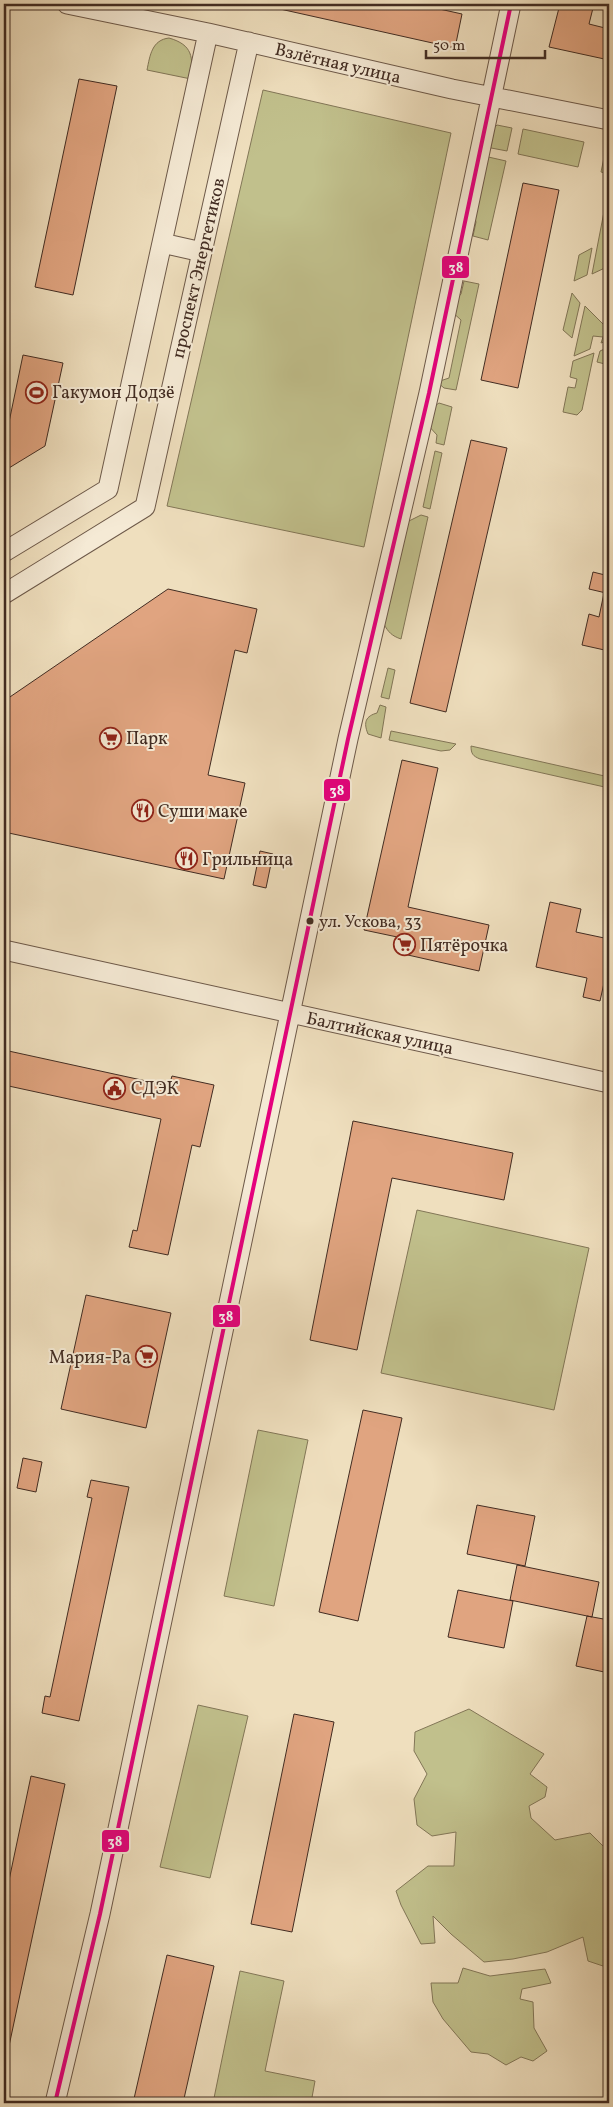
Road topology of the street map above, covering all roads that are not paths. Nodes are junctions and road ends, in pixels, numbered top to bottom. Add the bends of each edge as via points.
1 (67, 4) edge
2 (511, 4) edge
3 (208, 33) junction
4 (249, 42) junction
5 (491, 96) junction
6 (609, 120) edge
7 (162, 243) junction
8 (202, 252) junction
9 (4, 552) edge
10 (4, 594) edge
11 (4, 950) edge
12 (290, 1014) junction
13 (609, 1082) edge
14 (55, 2103) edge

1 - 3 street, Взлётная улица
2 - 5 street
3 - 4 street, Взлётная улица
3 - 7 street
4 - 5 street, Взлётная улица
4 - 8 street, проспект Энергетиков
5 - 6 street, Взлётная улица
5 - 12 street via 429,393 348,739
7 - 8 street
7 - 9 street via 108,489
8 - 10 street, проспект Энергетиков via 145,507
11 - 12 street, Балтийская улица
12 - 13 street, Балтийская улица
12 - 14 street via 100,1914

